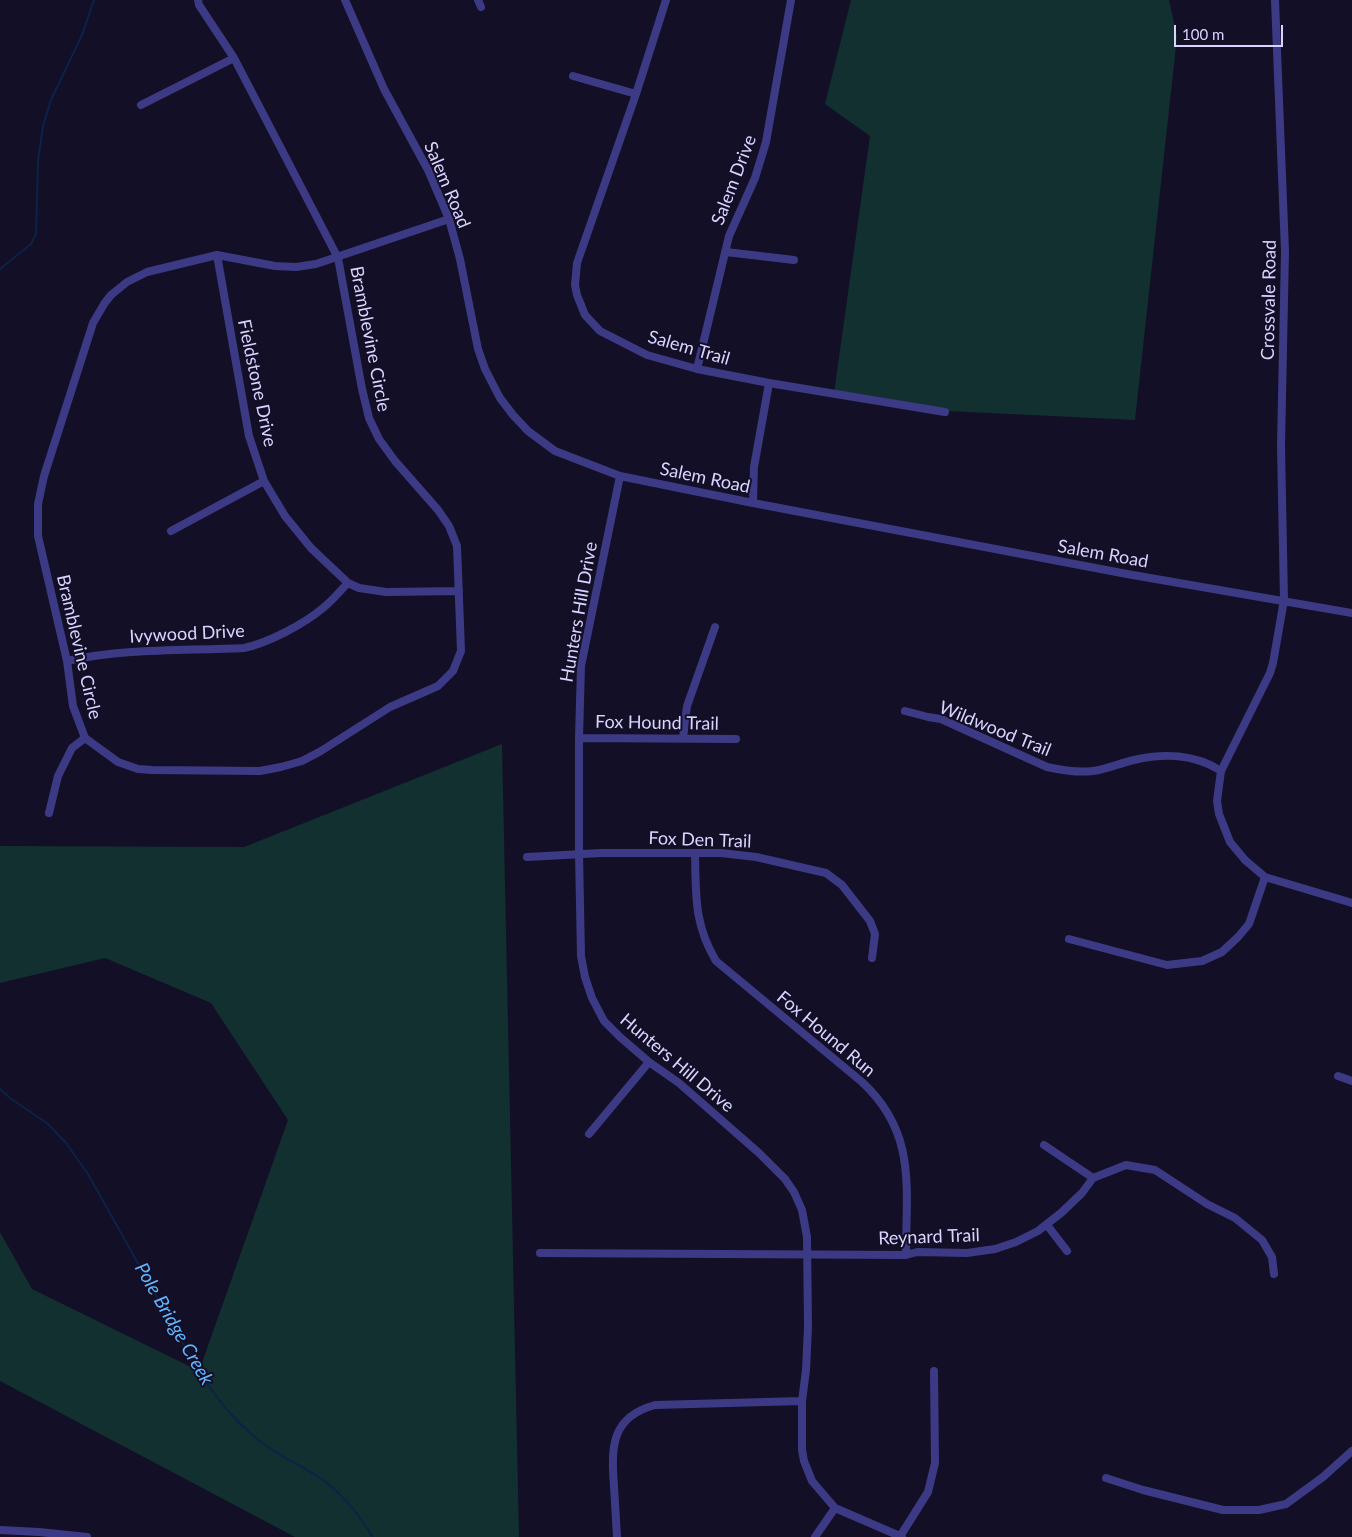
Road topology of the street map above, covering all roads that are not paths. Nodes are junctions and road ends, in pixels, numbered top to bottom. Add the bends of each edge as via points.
1 (198, 0) edge
2 (345, 0) edge
3 (666, 0) edge
4 (791, 0) edge
5 (1275, 0) edge
6 (234, 58) junction
7 (573, 76) dead end
8 (636, 94) junction
9 (141, 105) dead end
10 (449, 219) junction
11 (726, 252) junction
12 (217, 255) junction
13 (338, 258) junction
14 (794, 260) dead end
15 (697, 368) junction
16 (769, 383) junction
17 (945, 412) dead end
18 (620, 476) junction
19 (264, 481) junction
20 (753, 503) junction
21 (171, 531) dead end
22 (348, 583) junction
23 (459, 591) junction
24 (1284, 600) junction
25 (1352, 613) edge
26 (715, 627) dead end
27 (68, 661) junction
28 (904, 711) dead end
29 (85, 738) junction
30 (578, 738) junction
31 (683, 738) junction
32 (736, 739) dead end
33 (1221, 771) junction
34 (49, 813) dead end
35 (579, 853) junction
36 (695, 854) junction
37 (527, 857) dead end
38 (1265, 877) junction
39 (1352, 903) edge
40 (1069, 939) dead end
41 (872, 958) dead end
42 (649, 1062) junction
43 (1338, 1076) dead end
44 (1352, 1081) edge
45 (589, 1134) dead end
46 (1044, 1145) dead end
47 (1093, 1178) junction
48 (1047, 1224) junction
49 (1067, 1252) dead end
50 (540, 1253) dead end
51 (906, 1254) junction
52 (807, 1255) junction
53 (1274, 1274) dead end
54 (934, 1371) dead end
55 (802, 1401) junction
56 (1352, 1451) edge
57 (1106, 1478) dead end
58 (835, 1508) junction
59 (0, 1530) edge
60 (902, 1536) edge
61 (87, 1537) edge
62 (617, 1537) edge
63 (816, 1537) edge

1 - 6 street, Bramblevine Circle
2 - 10 street, Salem Road via 384,89 428,170
3 - 8 street, Salem Trail
4 - 11 street, Salem Drive via 761,161 729,236
5 - 24 street, Crossvale Road via 1286,251 1281,446
6 - 9 street
6 - 13 street, Bramblevine Circle
7 - 8 street
8 - 15 street, Salem Trail via 577,263 576,295 585,315 600,330 647,355
10 - 13 street, Bramblevine Circle
10 - 18 street, Salem Road via 478,348 484,369 500,398 528,431 545,444
11 - 14 street
11 - 15 street, Salem Drive
12 - 13 street, Bramblevine Circle via 296,267
12 - 19 street, Fieldstone Drive via 249,436
12 - 27 street, Bramblevine Circle via 137,276 110,295 93,322 44,476 37,514 40,547
13 - 23 street, Bramblevine Circle via 369,418 395,462 449,526 457,546
15 - 16 street, Salem Trail
16 - 17 street, Salem Trail
16 - 20 street via 754,467
18 - 20 street, Salem Road
18 - 30 street, Hunters Hill Drive via 581,666
19 - 21 street
19 - 22 street, Fieldstone Drive via 285,516 311,548
20 - 24 street, Salem Road
22 - 23 street, Fieldstone Drive via 386,592
22 - 27 street, Ivywood Drive via 324,608 258,645 130,651
23 - 29 street, Bramblevine Circle via 461,651 446,680 390,707 302,761 260,771 138,769 118,762
24 - 25 street, Salem Road
24 - 33 street, Crossvale Road via 1270,673
26 - 31 street via 687,706
27 - 29 street, Bramblevine Circle via 73,706
28 - 33 street, Wildwood Trail via 941,719 1059,770 1091,771 1165,756 1210,764
29 - 34 street via 72,748 58,776
30 - 31 street, Fox Hound Trail
30 - 35 street, Hunters Hill Drive
31 - 32 street, Fox Hound Trail
33 - 38 street, Crossvale Road via 1217,801 1230,842
35 - 36 street, Fox Den Trail
35 - 37 street, Fox Den Trail
35 - 42 street, Hunters Hill Drive via 581,956 588,988 604,1021
36 - 41 street, Fox Den Trail via 756,857 826,873 842,885 870,921 875,934
36 - 51 street, Fox Hound Run via 699,921 705,942 716,961 862,1082 890,1115 899,1135 906,1166
38 - 39 street
38 - 40 street via 1249,924 1222,952 1202,960 1167,965
42 - 45 street
42 - 52 street, Hunters Hill Drive via 679,1083 785,1179 802,1210
43 - 44 street
46 - 47 street
47 - 48 street, Reynard Trail via 1082,1193
47 - 53 street, Reynard Trail via 1126,1165 1155,1170 1235,1218 1262,1240 1272,1257
48 - 49 street
48 - 51 street, Reynard Trail via 1016,1242 995,1249
50 - 52 street, Reynard Trail
51 - 52 street, Reynard Trail
52 - 55 street, Hunters Hill Drive via 808,1327
54 - 60 street via 934,1463 928,1492
55 - 58 street, Hunters Hill Drive via 804,1461 812,1481
55 - 62 street via 655,1405 635,1413 620,1428 612,1457
56 - 57 street via 1286,1504 1259,1510 1223,1510
58 - 60 street, Hunters Hill Drive
58 - 63 street
59 - 61 street

